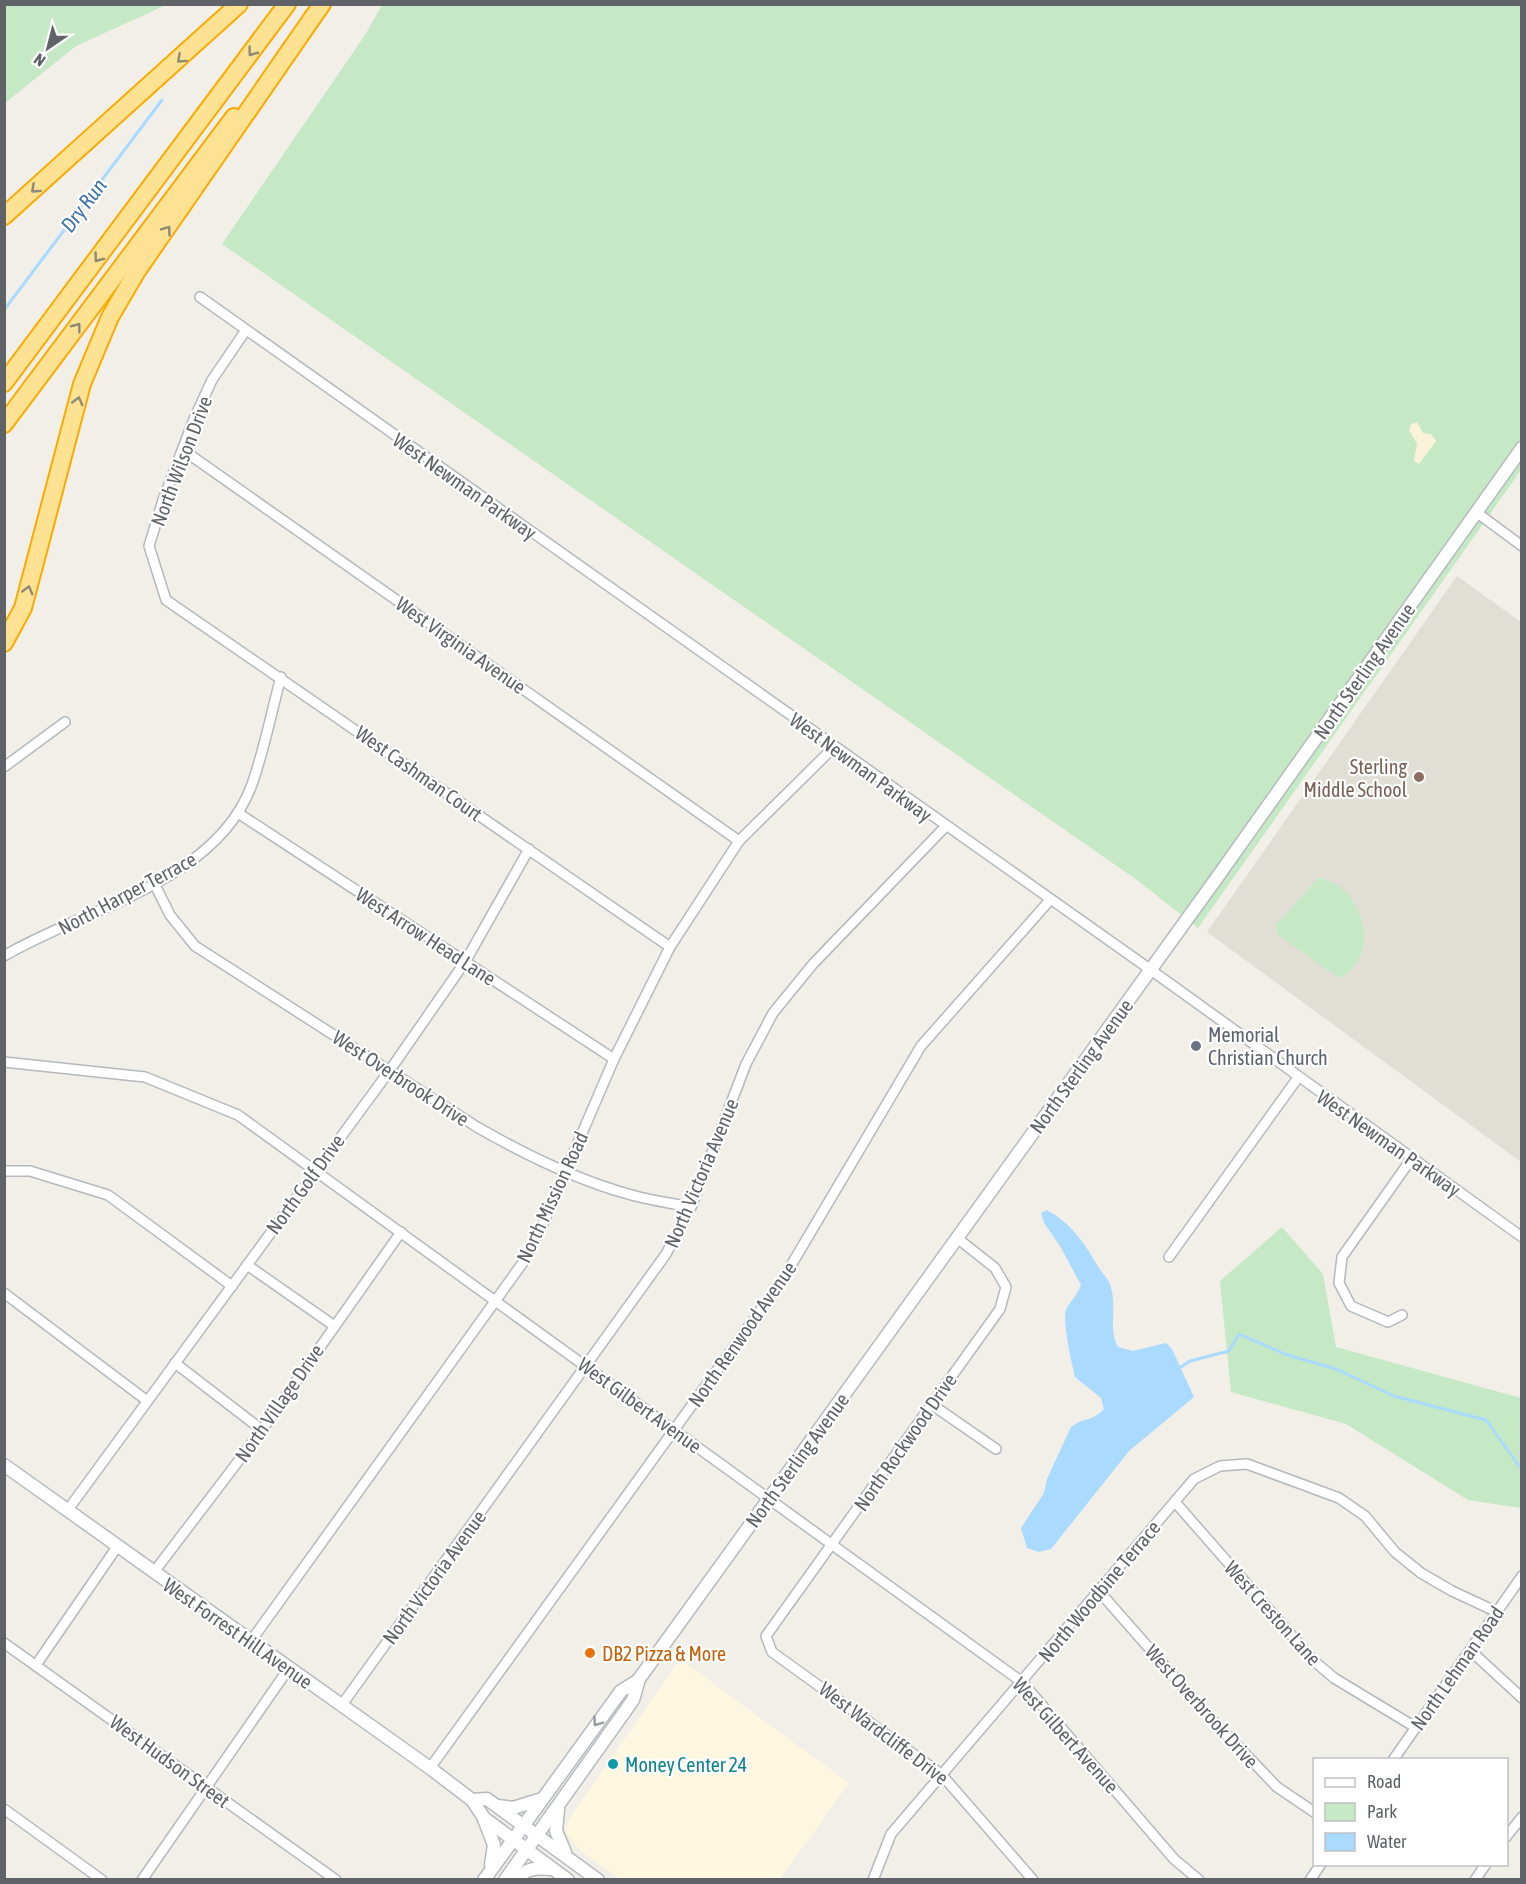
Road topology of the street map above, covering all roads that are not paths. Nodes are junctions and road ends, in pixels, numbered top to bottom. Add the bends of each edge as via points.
1 (238, 4) edge
2 (287, 4) edge
3 (318, 4) edge
4 (322, 4) edge
5 (4, 216) edge
6 (200, 297) dead end
7 (246, 330) junction
8 (4, 383) edge
9 (4, 424) edge
10 (1521, 448) edge
11 (183, 450) junction
12 (1476, 512) junction
13 (1521, 546) edge
14 (166, 600) joint
15 (4, 643) edge
16 (281, 677) junction
17 (64, 722) dead end
18 (834, 747) junction
19 (4, 767) edge
20 (238, 813) junction
21 (945, 827) junction
22 (739, 841) junction
23 (529, 849) junction
24 (154, 883) junction
25 (1050, 900) junction
26 (670, 947) junction
27 (4, 956) edge
28 (465, 962) junction
29 (1150, 970) junction
30 (614, 1059) junction
31 (4, 1062) edge
32 (390, 1070) junction
33 (1298, 1079) junction
34 (1412, 1158) junction
35 (315, 1170) junction
36 (4, 1171) edge
37 (566, 1172) junction
38 (691, 1207) junction
39 (401, 1232) junction
40 (957, 1238) junction
41 (1521, 1238) edge
42 (1169, 1257) dead end
43 (247, 1265) junction
44 (232, 1286) junction
45 (4, 1293) edge
46 (497, 1300) junction
47 (1402, 1315) dead end
48 (333, 1325) junction
49 (175, 1364) junction
50 (585, 1366) junction
51 (146, 1400) junction
52 (932, 1404) junction
53 (675, 1430) junction
54 (262, 1431) junction
55 (996, 1449) dead end
56 (4, 1465) edge
57 (768, 1498) junction
58 (1174, 1502) junction
59 (67, 1511) junction
60 (832, 1544) junction
61 (117, 1547) junction
62 (154, 1572) junction
63 (1521, 1576) edge
64 (1098, 1590) junction
65 (1497, 1612) junction
66 (251, 1641) junction
67 (4, 1642) edge
68 (1471, 1651) junction
69 (772, 1652) joint
70 (36, 1665) junction
71 (289, 1668) junction
72 (637, 1682) junction
73 (1022, 1682) junction
74 (1521, 1698) edge
75 (341, 1707) junction
76 (1415, 1727) junction
77 (1394, 1758) edge
78 (430, 1768) junction
79 (942, 1774) junction
80 (206, 1787) junction
81 (542, 1799) junction
82 (472, 1800) junction
83 (496, 1806) junction
84 (558, 1808) junction
85 (4, 1809) edge
86 (1313, 1811) edge
87 (1521, 1816) edge
88 (484, 1818) junction
89 (523, 1825) junction
90 (1508, 1834) edge
91 (538, 1836) junction
92 (513, 1839) junction
93 (527, 1850) junction
94 (569, 1858) junction
95 (1320, 1866) edge
96 (1485, 1866) edge
97 (553, 1869) junction
98 (487, 1875) edge
99 (102, 1880) edge
100 (142, 1880) edge
101 (336, 1880) edge
102 (506, 1880) edge
103 (518, 1880) edge
104 (568, 1880) edge
105 (598, 1880) edge
106 (873, 1880) edge
107 (1033, 1880) edge
108 (1199, 1880) edge
109 (1310, 1880) edge
110 (1475, 1880) edge

1 -> 5 highway
2 -> 8 highway
9 -> 3 highway
15 -> 4 highway via 23,608 82,384 110,317 137,271
6 - 7 street, West Newman Parkway
7 - 11 street, North Wilson Drive via 212,380
7 - 18 street, West Newman Parkway
10 - 12 main road, North Sterling Avenue
11 - 14 street, North Wilson Drive via 149,546
11 - 22 street, West Virginia Avenue
12 - 13 street
12 - 29 main road, North Sterling Avenue
14 - 16 street, West Cashman Court
16 - 20 street, North Harper Terrace via 251,788
16 - 23 street, West Cashman Court
17 - 19 street
18 - 21 street, West Newman Parkway
18 - 22 street, North Mission Road
20 - 24 street, North Harper Terrace via 213,846
20 - 28 street, West Arrow Head Lane
21 - 25 street, West Newman Parkway
21 - 38 street, North Victoria Avenue via 813,964 773,1012 746,1064
22 - 26 street, North Mission Road
23 - 26 street, West Cashman Court
23 - 28 street, North Golf Drive
24 - 27 street, North Harper Terrace
24 - 32 street, West Overbrook Drive via 170,915 195,946
25 - 29 street, West Newman Parkway
25 - 53 street, North Renwood Avenue via 921,1046 783,1279
26 - 30 street, North Mission Road
28 - 30 street, West Arrow Head Lane
28 - 32 street, North Golf Drive
29 - 33 street, West Newman Parkway
29 - 40 main road, North Sterling Avenue
30 - 37 street, North Mission Road
31 - 35 street, West Gilbert Avenue via 145,1077 238,1115
32 - 35 street, North Golf Drive
32 - 37 street, West Overbrook Drive via 477,1127
33 - 34 street, West Newman Parkway
33 - 42 street
34 - 41 street, West Newman Parkway
34 - 47 street via 1342,1257 1339,1283 1351,1306 1388,1322
35 - 39 street, West Gilbert Avenue
35 - 43 street, North Golf Drive
36 - 44 street via 30,1171 108,1195
37 - 38 street, West Overbrook Drive via 628,1194
37 - 46 street, North Mission Road via 524,1261
38 - 50 street, North Victoria Avenue via 666,1254
39 - 46 street, West Gilbert Avenue
39 - 48 street, North Village Drive
40 - 52 street, North Rockwood Drive via 995,1268 1006,1287 1000,1309
40 - 57 main road, North Sterling Avenue
43 - 44 street, North Golf Drive
43 - 48 street
44 - 49 street, North Golf Drive
45 - 51 street
46 - 50 street, West Gilbert Avenue
46 - 66 street, North Mission Road
48 - 54 street, North Village Drive
49 - 51 street, North Golf Drive
49 - 54 street
50 - 53 street, West Gilbert Avenue
50 - 75 street, North Victoria Avenue
51 - 59 street, North Golf Drive
52 - 55 street
52 - 60 street, North Rockwood Drive
53 - 57 street, West Gilbert Avenue
53 - 78 street, North Renwood Avenue
54 - 62 street, North Village Drive
56 - 59 main road, West Forrest Hill Avenue
57 - 60 street, West Gilbert Avenue
57 - 72 main road, North Sterling Avenue
58 - 64 street, North Woodbine Terrace
58 - 65 street, North Woodbine Terrace via 1194,1479 1220,1466 1247,1464 1340,1498 1365,1516 1395,1552 1422,1573
58 - 76 street, West Creston Lane via 1314,1661 1334,1678
59 - 61 main road, West Forrest Hill Avenue
60 - 69 street, North Rockwood Drive via 766,1636
60 - 73 street, West Gilbert Avenue
61 - 62 main road, West Forrest Hill Avenue
61 - 70 street
62 - 66 main road, West Forrest Hill Avenue
63 - 65 street, North Lehman Road
64 - 73 street, North Woodbine Terrace
64 - 86 street, West Overbrook Drive via 1277,1787
65 - 68 street, North Lehman Road
66 - 71 main road, West Forrest Hill Avenue
67 - 70 street, West Hudson Street
68 - 74 street
68 - 76 street, North Lehman Road
69 - 79 street, West Wardcliffe Drive
70 - 80 street, West Hudson Street
71 - 75 main road, West Forrest Hill Avenue
71 - 80 street
72 -> 81 main road, North Sterling Avenue via 621,1691
72 - 84 main road, North Sterling Avenue via 633,1700
73 - 79 street, North Woodbine Terrace
73 - 108 street, West Gilbert Avenue via 1174,1859
75 - 78 main road, West Forrest Hill Avenue
76 - 77 street, North Lehman Road
78 - 82 main road, West Forrest Hill Avenue
79 - 106 street, North Woodbine Terrace via 891,1834
79 - 107 street, West Wardcliffe Drive
80 - 100 street
80 - 101 street, West Hudson Street
81 - 83 main road via 513,1808
81 - 89 main road, North Sterling Avenue
82 - 83 main road, West Forrest Hill Avenue via 487,1799
82 - 88 main road, West Forrest Hill Avenue
83 - 89 main road, West Forrest Hill Avenue
84 - 91 main road, North Sterling Avenue
84 - 94 main road via 556,1831
85 - 99 street
87 - 90 street
88 - 92 main road, West Forrest Hill Avenue
88 - 98 main road via 494,1845
89 - 91 main road, West Forrest Hill Avenue
89 - 92 main road, North Sterling Avenue
91 - 93 main road, North Sterling Avenue
91 - 94 main road, West Forrest Hill Avenue
92 - 93 main road, West Forrest Hill Avenue
92 - 98 main road, North Sterling Avenue
93 - 97 main road, West Forrest Hill Avenue
93 - 102 main road, North Sterling Avenue
94 - 105 main road, West Forrest Hill Avenue
95 - 109 street
96 - 110 street
97 - 103 main road via 524,1871
97 - 104 main road, West Forrest Hill Avenue

